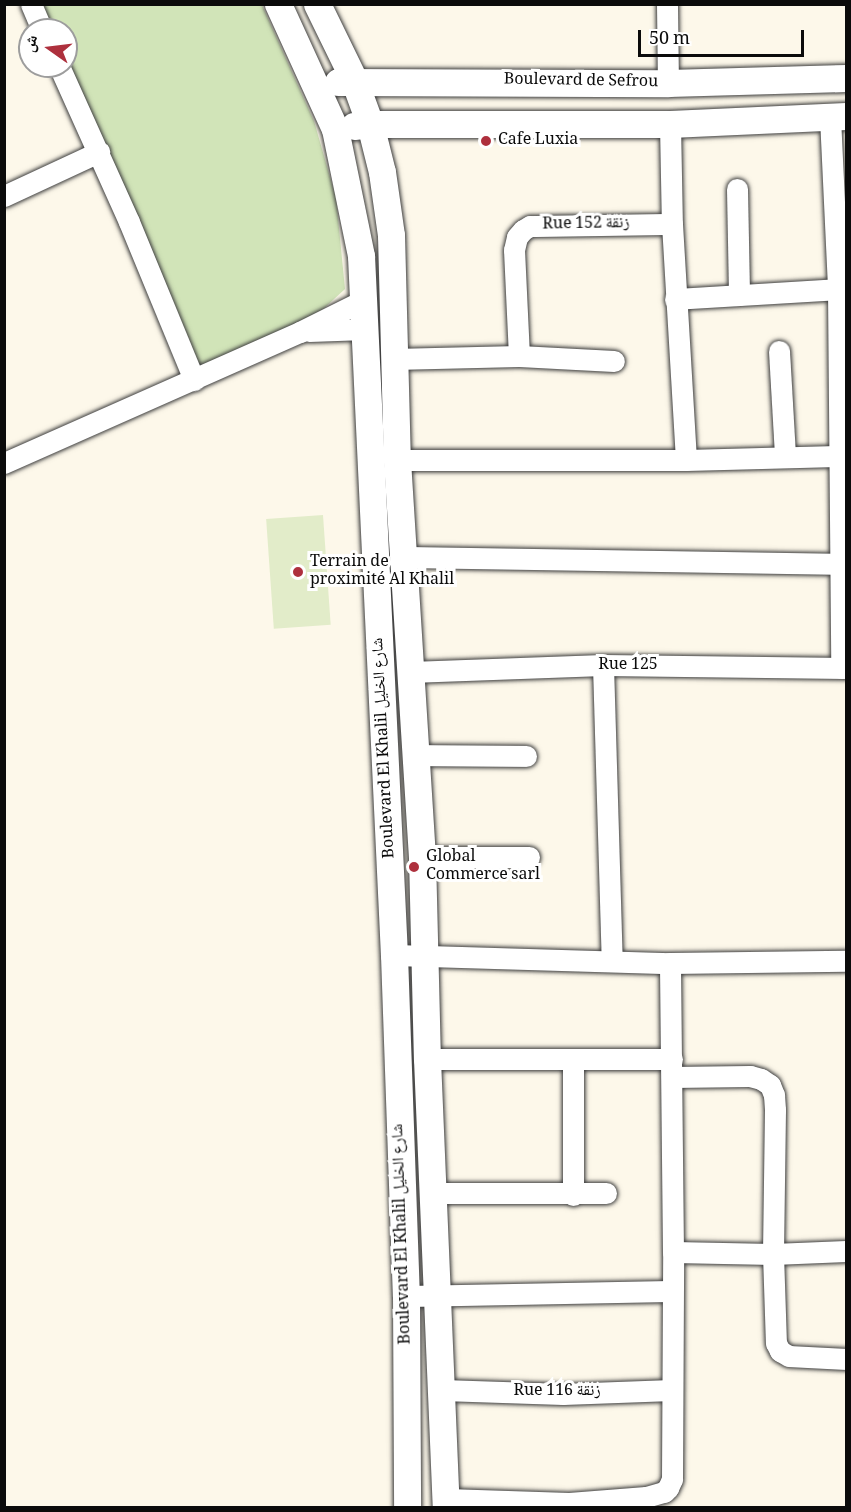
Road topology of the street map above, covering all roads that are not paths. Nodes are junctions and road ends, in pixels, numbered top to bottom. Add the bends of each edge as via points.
1 (31, 4) edge
2 (278, 4) edge
3 (667, 4) edge
4 (320, 5) edge
5 (37, 18) edge
6 (65, 78) edge
7 (846, 78) edge
8 (354, 80) junction
9 (668, 83) junction
10 (316, 84) junction
11 (838, 116) edge
12 (370, 124) junction
13 (670, 124) junction
14 (335, 129) junction
15 (99, 152) junction
16 (736, 189) dead end
17 (4, 196) edge
18 (672, 224) junction
19 (838, 289) junction
20 (739, 295) junction
21 (675, 299) junction
22 (362, 301) junction
23 (365, 329) junction
24 (300, 332) junction
25 (779, 351) dead end
26 (519, 356) junction
27 (393, 359) junction
28 (614, 361) dead end
29 (194, 380) junction
30 (842, 429) edge
31 (785, 456) junction
32 (837, 456) junction
33 (397, 460) junction
34 (686, 460) junction
35 (4, 463) edge
36 (402, 557) junction
37 (839, 564) junction
38 (603, 665) junction
39 (844, 668) edge
40 (410, 672) junction
41 (414, 755) junction
42 (526, 756) dead end
43 (422, 857) junction
44 (529, 857) dead end
45 (394, 955) junction
46 (423, 955) junction
47 (612, 960) junction
48 (846, 962) edge
49 (670, 963) junction
50 (427, 1059) junction
51 (573, 1060) junction
52 (672, 1068) junction
53 (434, 1193) junction
54 (606, 1193) dead end
55 (573, 1195) junction
56 (846, 1251) edge
57 (673, 1252) junction
58 (773, 1254) junction
59 (672, 1291) junction
60 (439, 1294) junction
61 (406, 1296) junction
62 (846, 1359) edge
63 (442, 1390) junction
64 (672, 1390) junction
65 (646, 1502) edge
66 (446, 1503) edge
67 (408, 1508) edge

1 - 5 street
2 - 10 street, Boulevard El Khalil شارع الخليل
3 - 9 street
4 - 8 street, Boulevard El Khalil شارع الخليل
6 - 15 street
7 - 9 street, Boulevard de Sefrou
8 - 9 street, Boulevard de Sefrou
8 - 10 street, Boulevard de Sefrou
8 - 12 street, Boulevard El Khalil شارع الخليل
10 - 14 street, Boulevard El Khalil شارع الخليل
11 - 13 street
11 - 19 street
12 - 13 street
12 - 14 street
12 - 27 street, Boulevard El Khalil شارع الخليل via 391,236
13 - 18 street
14 - 22 street, Boulevard El Khalil شارع الخليل via 360,256
15 - 17 street
15 - 29 street
16 - 20 street
18 - 21 street
18 - 26 street, Rue 152 زنقة via 530,226 517,237 514,250
19 - 20 street
19 - 30 street
20 - 21 street
21 - 34 street
22 - 23 street, Boulevard El Khalil شارع الخليل
22 - 24 street
23 - 24 street
23 - 45 street, Boulevard El Khalil شارع الخليل
24 - 29 street
25 - 31 street
26 - 27 street
26 - 28 street
27 - 33 street, Boulevard El Khalil شارع الخليل
29 - 35 street
30 - 32 street
31 - 32 street
31 - 34 street
32 - 37 street
33 - 34 street
33 - 36 street, Boulevard El Khalil شارع الخليل
36 - 37 street
36 - 40 street, Boulevard El Khalil شارع الخليل
37 - 39 street
38 - 39 street, Rue 125
38 - 40 street, Rue 125
38 - 47 street
40 - 41 street, Boulevard El Khalil شارع الخليل
41 - 42 street
41 - 43 street, Boulevard El Khalil شارع الخليل
43 - 44 street
43 - 46 street, Boulevard El Khalil شارع الخليل
45 - 46 street
45 - 61 street, Boulevard El Khalil شارع الخليل
46 - 47 street
46 - 50 street, Boulevard El Khalil شارع الخليل
47 - 49 street
48 - 49 street
49 - 52 street
50 - 51 street
50 - 53 street, Boulevard El Khalil شارع الخليل
51 - 52 street
51 - 55 street
52 - 57 street
52 - 58 street via 750,1076 770,1085 774,1095
53 - 55 street
53 - 60 street, Boulevard El Khalil شارع الخليل
54 - 55 street
56 - 58 street
57 - 58 street
57 - 59 street
58 - 62 street via 773,1330 780,1351 802,1358
59 - 60 street
59 - 64 street
60 - 61 street
60 - 63 street, Boulevard El Khalil شارع الخليل
61 - 67 street, Boulevard El Khalil شارع الخليل
63 - 64 street, Rue 116 زنقة via 563,1394
63 - 66 street, Boulevard El Khalil شارع الخليل
64 - 65 street via 672,1479 664,1492
65 - 66 street

